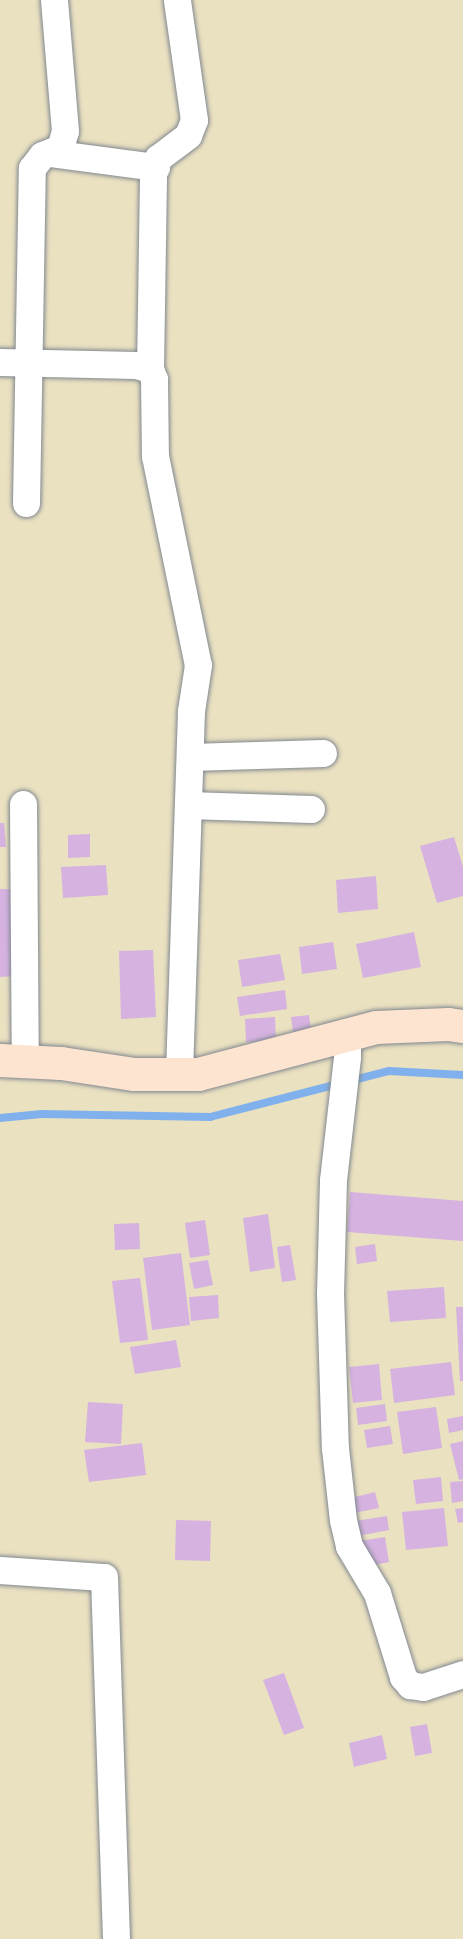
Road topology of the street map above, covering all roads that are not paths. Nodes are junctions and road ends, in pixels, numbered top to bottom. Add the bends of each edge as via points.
1 (54, 0) edge
2 (177, 0) edge
3 (49, 153) junction
4 (156, 167) junction
5 (0, 362) edge
6 (27, 362) junction
7 (150, 369) junction
8 (26, 503) dead end
9 (323, 753) dead end
10 (190, 757) junction
11 (24, 804) dead end
12 (188, 805) junction
13 (311, 809) dead end
14 (463, 1026) edge
15 (347, 1046) junction
16 (13, 1061) edge
17 (179, 1075) junction
18 (0, 1570) edge
19 (463, 1674) edge
20 (116, 1939) edge

1 - 3 street via 65,131 60,148
2 - 4 street via 194,120 188,135 158,158
3 - 4 street
3 - 6 street via 42,155 32,168
4 - 7 street
5 - 6 street
6 - 7 street via 136,365
6 - 8 street
7 - 10 street via 154,379 155,456 198,665
9 - 10 street
10 - 12 street
11 - 16 street
12 - 13 street
12 - 17 street
14 - 15 street via 376,1027
15 - 17 street
15 - 19 street via 333,1179 330,1293 335,1448 343,1520 349,1546 377,1593 403,1677 410,1684 423,1687
16 - 17 street
18 - 20 street via 104,1577

